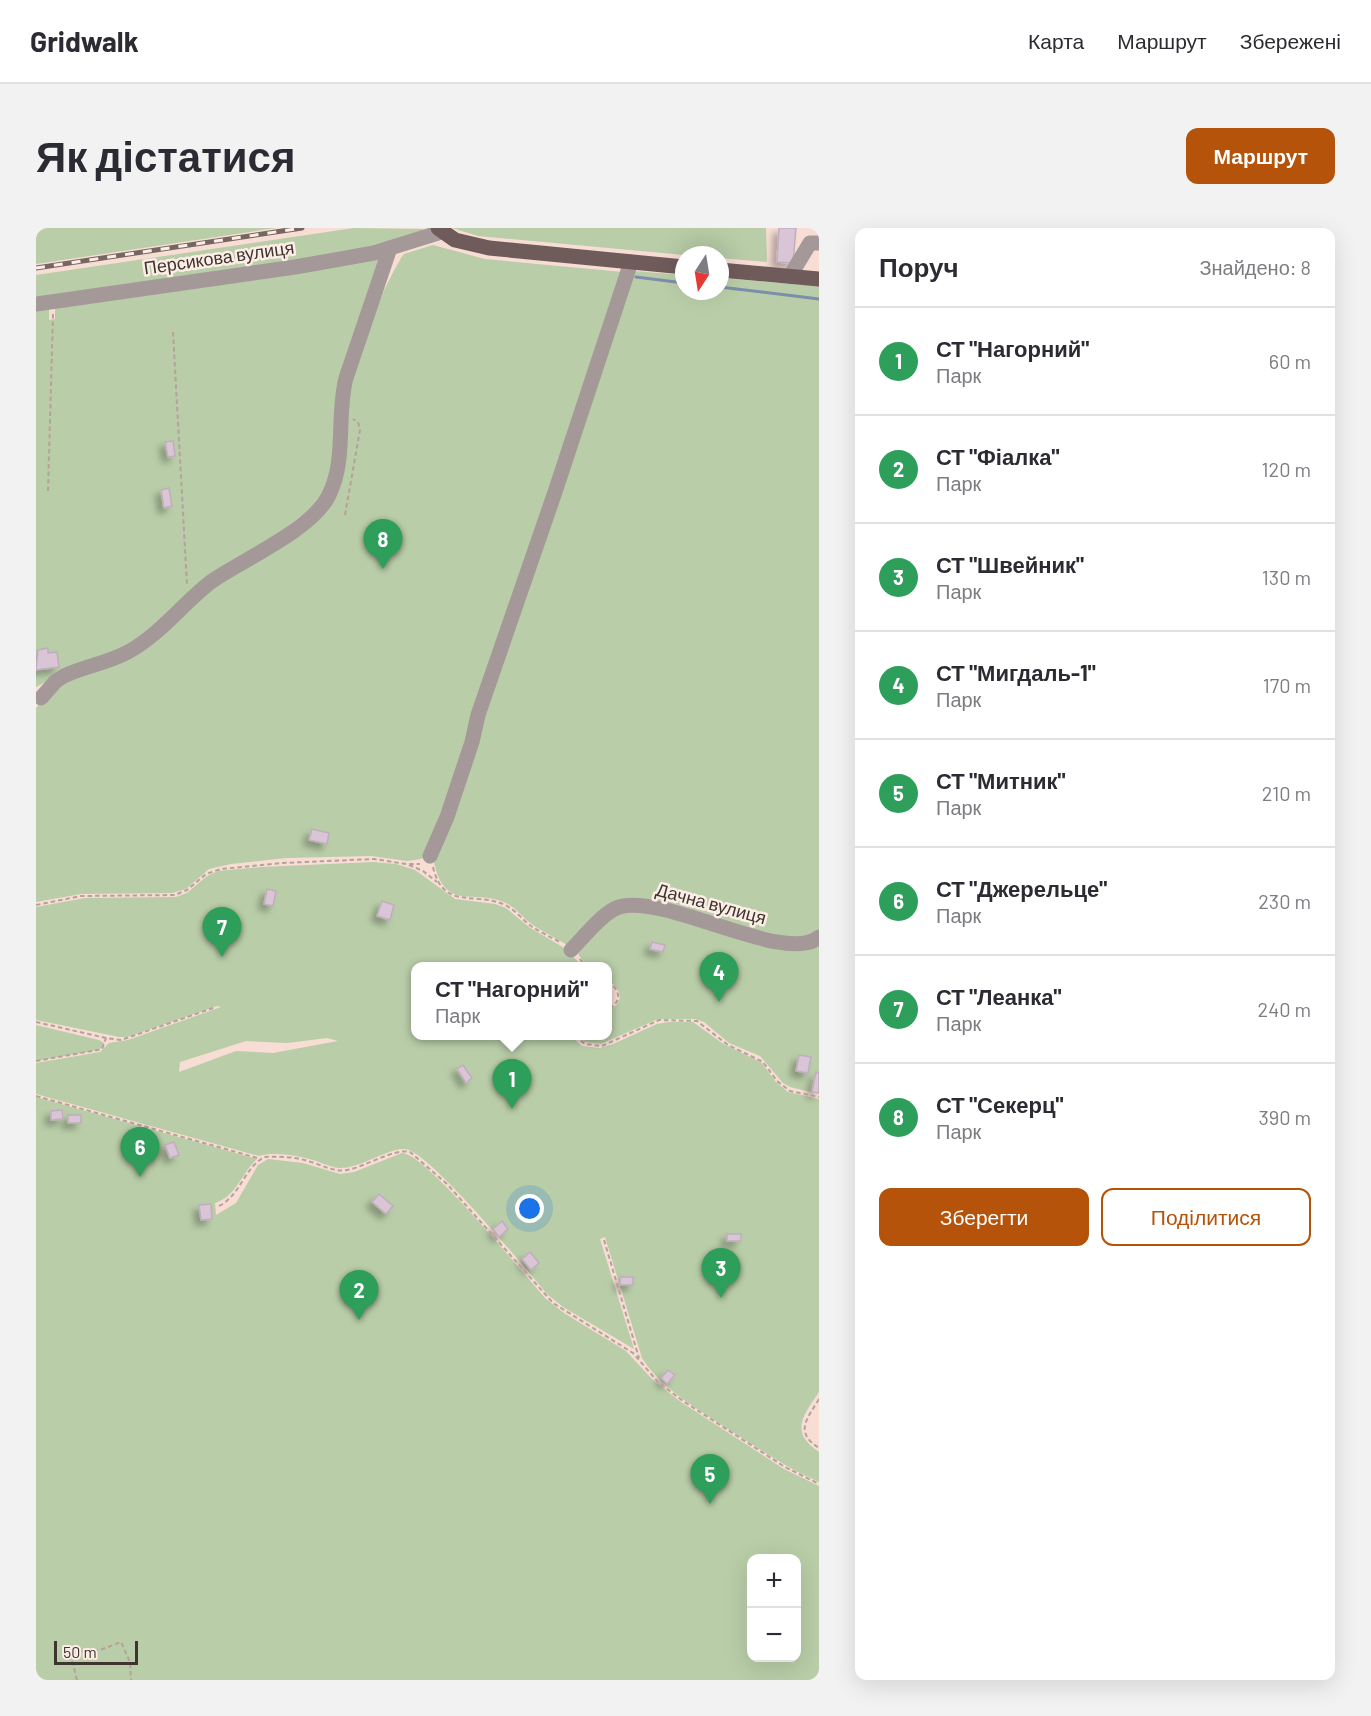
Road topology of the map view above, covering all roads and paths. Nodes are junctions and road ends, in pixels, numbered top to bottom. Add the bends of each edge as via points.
1 (439, 230) edge
2 (817, 243) dead end
3 (390, 248) junction
4 (631, 262) junction
5 (675, 266) edge
6 (729, 271) edge
7 (790, 276) junction
8 (819, 279) edge
9 (53, 302) junction
10 (36, 304) edge
11 (172, 332) dead end
12 (48, 491) dead end
13 (191, 599) junction
14 (41, 698) dead end
15 (430, 856) junction
16 (406, 864) junction
17 (437, 882) junction
18 (36, 905) edge
19 (819, 937) edge
20 (571, 950) junction
21 (582, 962) edge
22 (612, 984) edge
23 (216, 1007) dead end
24 (612, 1007) edge
25 (36, 1022) edge
26 (106, 1038) junction
27 (581, 1040) edge
28 (36, 1061) edge
29 (36, 1096) edge
30 (819, 1097) edge
31 (261, 1159) junction
32 (219, 1206) dead end
33 (604, 1240) dead end
34 (640, 1362) junction
35 (819, 1399) edge
36 (819, 1448) edge
37 (819, 1484) edge
38 (77, 1680) edge
39 (131, 1680) edge

1 - 3 street, Персикова вулиця
1 - 4 main road, Персикова вулиця via 464,243 489,248
2 - 7 street via 810,243
3 - 9 street, Персикова вулиця via 295,267
3 - 13 street via 344,388 339,465 330,494 298,527
4 - 5 main road, Персикова вулиця
4 - 15 street via 450,808
6 - 7 main road
7 - 8 main road
9 - 10 street, Персикова вулиця
9 - 12 path
11 - 13 path
13 - 14 street via 139,645 64,676
15 - 16 path via 420,864
15 - 17 path
16 - 17 path
16 - 18 path via 374,859 232,868 206,874 188,890 175,895 81,896
17 - 20 path via 458,897 507,906
19 - 20 street, Дачна вулиця via 806,944 785,943 672,912 631,905 608,913
20 - 21 path
22 - 24 path via 619,999
23 - 26 path via 128,1039
25 - 26 path
26 - 28 path via 98,1050
27 - 30 path via 602,1046 659,1020 697,1021 728,1045 763,1062 790,1091
29 - 31 path
31 - 32 path via 234,1196
31 - 34 path via 270,1156 305,1160 341,1170 410,1152 447,1184 547,1297 628,1349
33 - 34 path
34 - 37 path via 683,1401 778,1463
35 - 36 path via 804,1430 806,1438
38 - 39 path via 70,1652 100,1650 120,1642 130,1662

